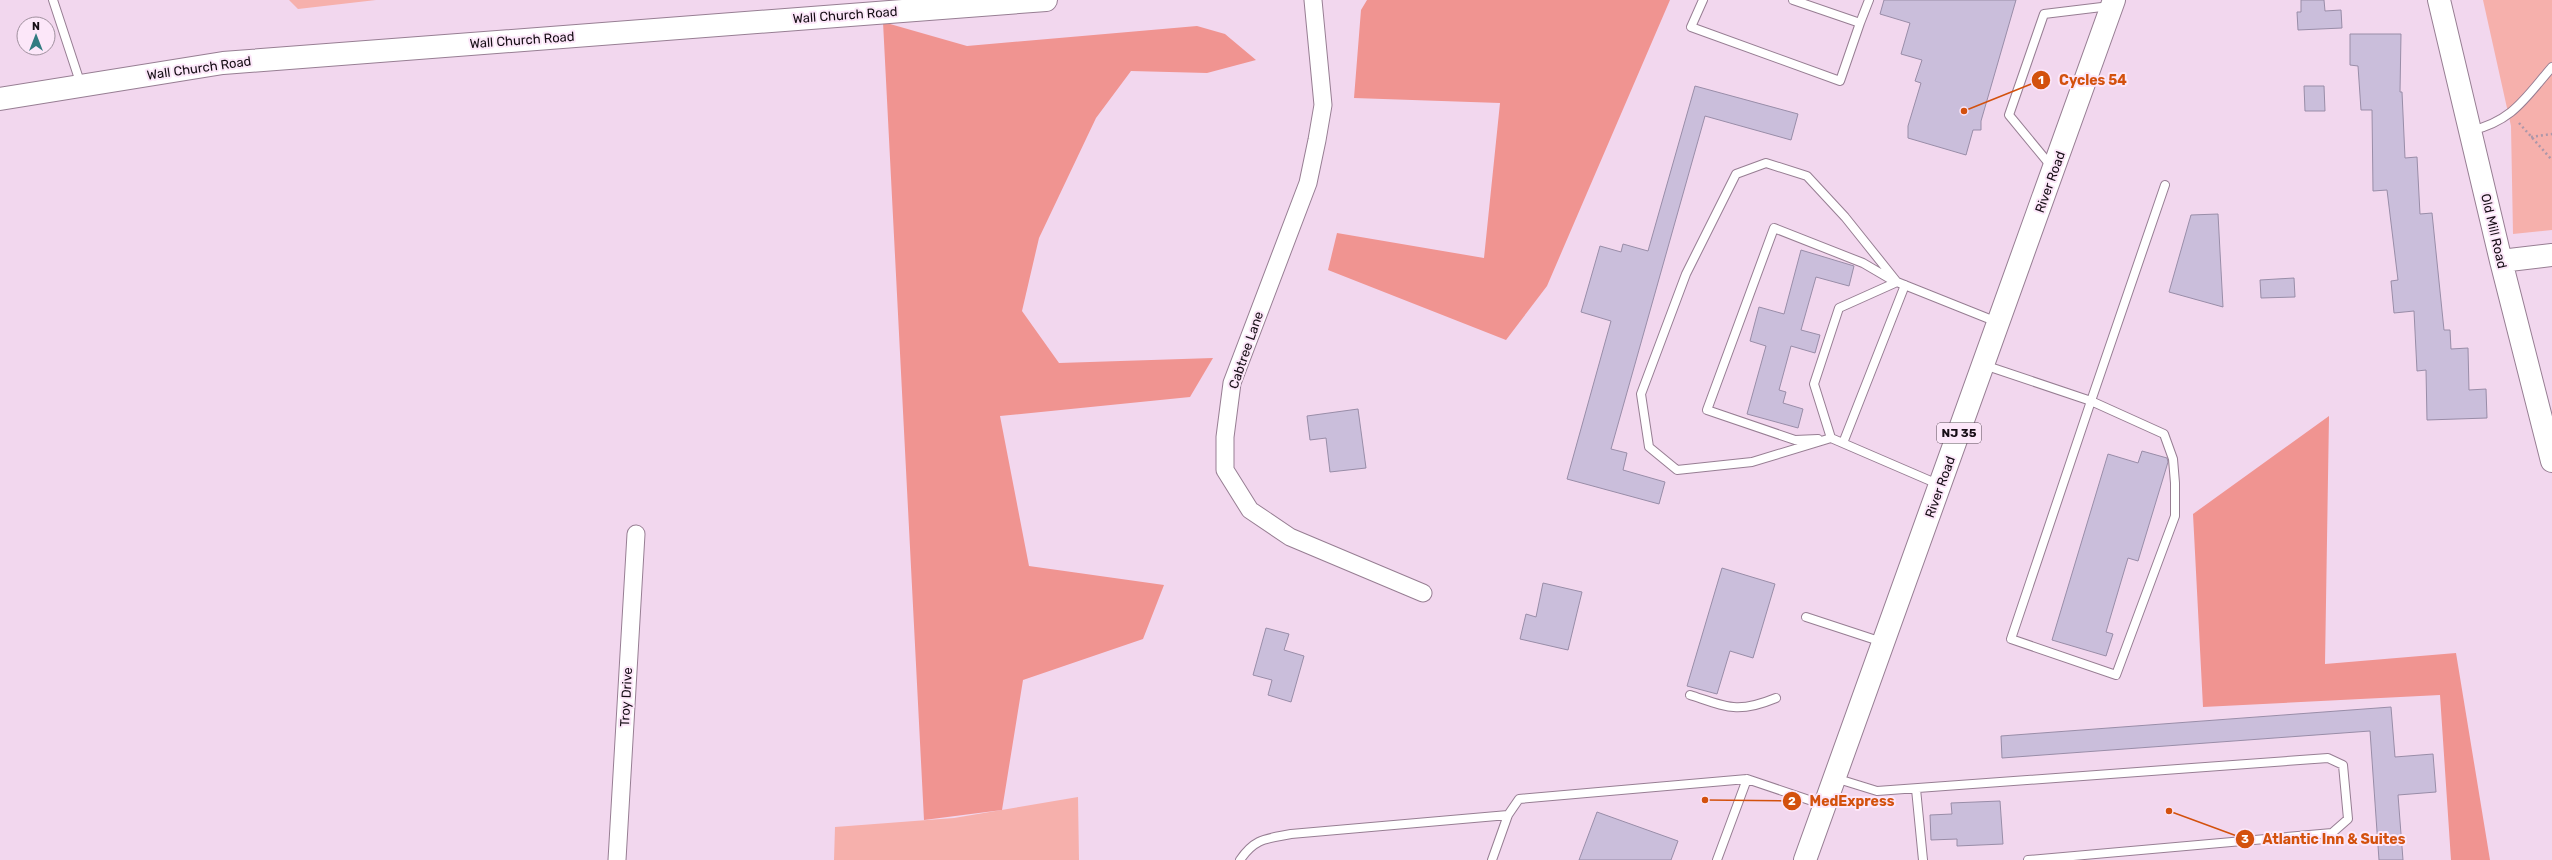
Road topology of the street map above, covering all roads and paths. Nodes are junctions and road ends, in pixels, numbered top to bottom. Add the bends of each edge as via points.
1 (53, 0) edge
2 (1046, 0) edge
3 (1313, 0) edge
4 (1703, 0) edge
5 (1793, 0) edge
6 (1869, 0) edge
7 (2440, 0) edge
8 (2114, 3) edge
9 (918, 5) edge
10 (1860, 24) junction
11 (2552, 67) edge
12 (81, 86) junction
13 (0, 99) edge
14 (2511, 114) junction
15 (2470, 131) junction
16 (2552, 134) edge
17 (2531, 137) junction
18 (2552, 160) edge
19 (2055, 170) junction
20 (2165, 185) dead end
21 (2552, 255) edge
22 (2501, 261) junction
23 (1901, 284) junction
24 (1999, 322) junction
25 (1984, 365) junction
26 (2091, 401) junction
27 (1831, 438) junction
28 (1843, 443) junction
29 (2552, 461) edge
30 (1940, 486) junction
31 (636, 534) dead end
32 (1422, 593) dead end
33 (1806, 617) dead end
34 (1883, 643) junction
35 (1690, 694) dead end
36 (1776, 698) dead end
37 (1834, 778) junction
38 (1747, 779) junction
39 (1916, 789) junction
40 (1825, 806) junction
41 (1508, 815) junction
42 (617, 860) edge
43 (1240, 860) edge
44 (1492, 860) edge
45 (1717, 860) edge
46 (1805, 860) edge
47 (1923, 860) edge
48 (2028, 860) edge

1 - 12 lane
2 - 9 main road, Wall Church Road
3 - 32 street, Cabtree Lane via 1323,105 1318,140 1308,183 1232,383 1225,437 1225,470 1250,510 1290,537
4 - 10 lane via 1691,27 1840,81
5 - 10 lane
6 - 10 lane
7 - 15 main road, Old Mill Road
8 - 19 main road, River Road / NJ 35
8 - 19 lane via 2044,14 2009,115
9 - 12 main road, Wall Church Road via 222,63
11 - 14 lane
12 - 13 main road, Wall Church Road
14 - 15 lane via 2499,122
14 - 17 path
15 - 22 main road, Old Mill Road
16 - 17 path
17 - 18 path
19 - 24 main road, River Road / NJ 35
20 - 26 lane
21 - 22 main road
22 - 29 main road, Old Mill Road
23 - 24 lane
23 - 27 lane via 1839,308 1814,384
23 - 27 lane via 1863,263 1774,228 1707,410 1795,440
23 - 27 lane via 1807,176 1766,163 1736,174 1686,274 1641,394 1649,447 1677,470 1752,462
23 - 28 lane
24 - 25 main road, River Road / NJ 35
25 - 26 lane
25 - 30 main road, River Road / NJ 35
26 - 26 lane via 2011,639 2116,675 2175,516 2173,459 2164,434
27 - 28 lane
28 - 30 lane
30 - 34 main road, River Road / NJ 35
31 - 42 street, Troy Drive
33 - 34 lane
34 - 37 main road, River Road / NJ 35
35 - 36 lane via 1734,709 1755,707
37 - 39 lane via 1877,791
37 - 40 main road, River Road / NJ 35
38 - 40 lane
38 - 41 lane via 1519,799
38 - 45 lane
39 - 47 lane
39 - 48 lane via 2328,758 2343,765 2348,819 2332,833
40 - 46 main road, River Road / NJ 35
41 - 43 lane via 1291,834 1266,839 1250,846
41 - 44 lane

